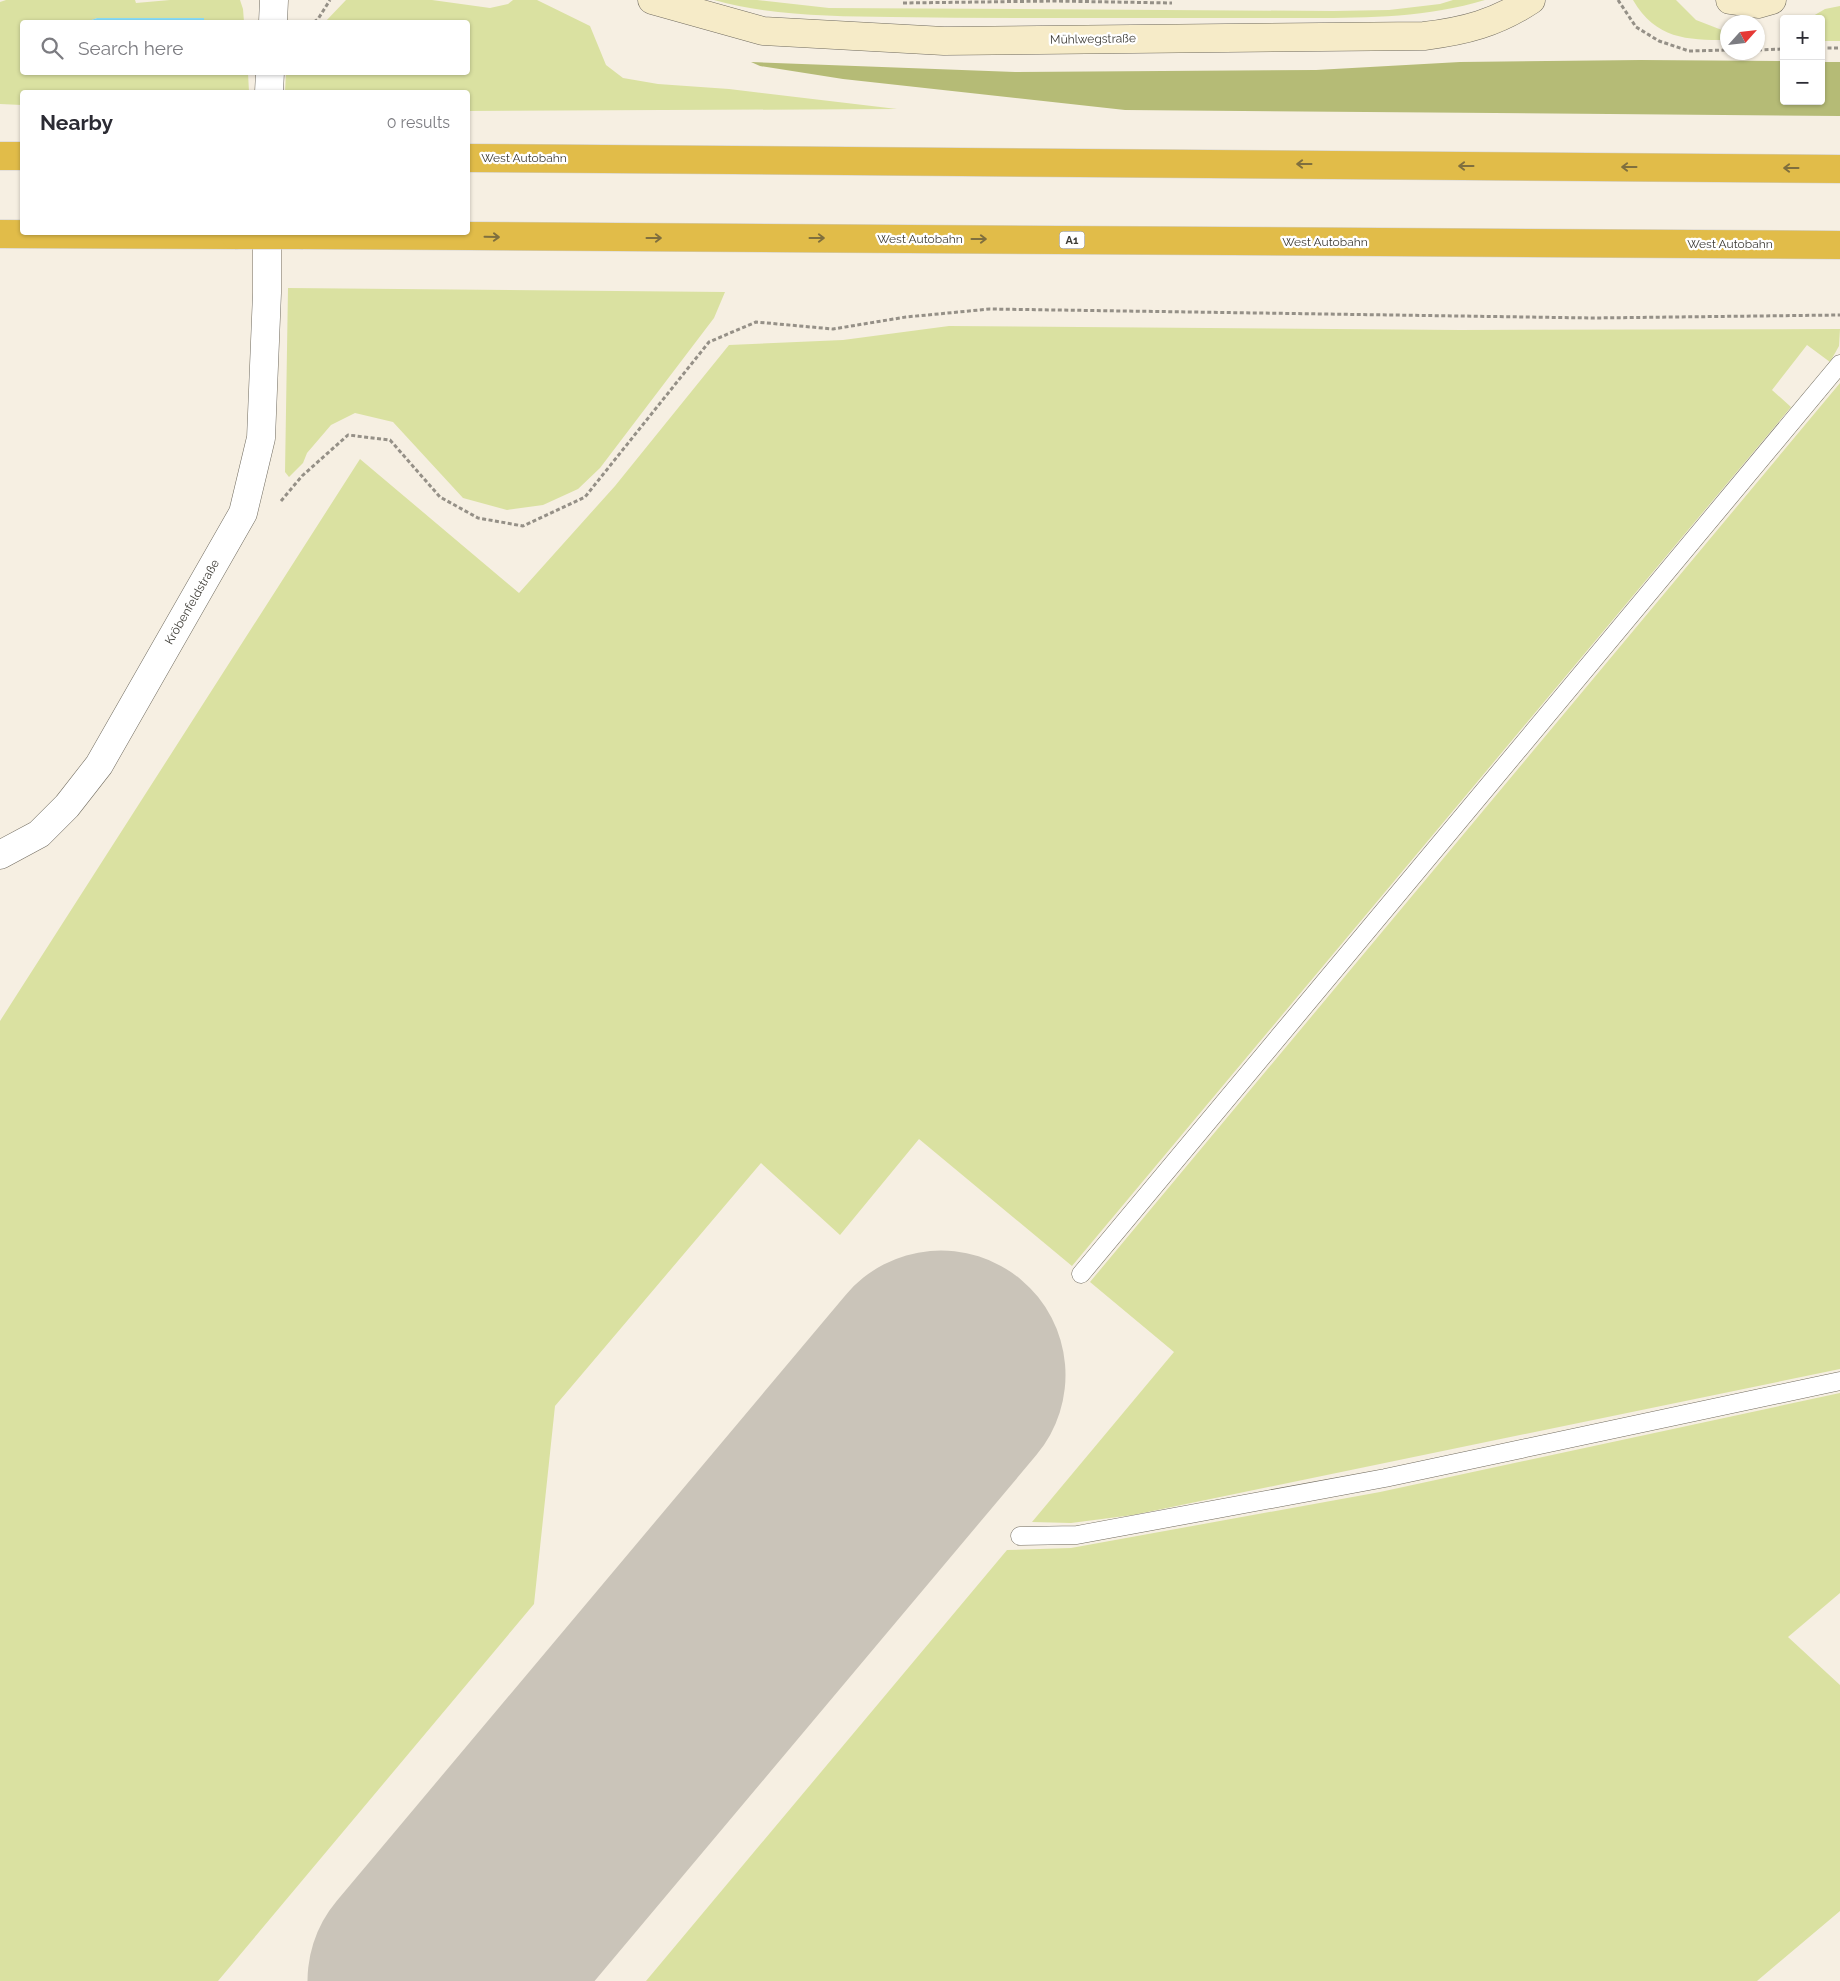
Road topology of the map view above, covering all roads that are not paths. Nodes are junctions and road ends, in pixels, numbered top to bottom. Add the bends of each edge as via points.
1 (274, 0) edge
2 (652, 0) edge
3 (1531, 0) edge
4 (1730, 0) edge
5 (1772, 0) edge
6 (273, 20) edge
7 (270, 75) edge
8 (268, 90) edge
9 (0, 156) edge
10 (20, 156) edge
11 (470, 158) edge
12 (1840, 169) edge
13 (0, 234) edge
14 (20, 234) edge
15 (235, 235) edge
16 (267, 235) edge
17 (303, 235) edge
18 (303, 235) edge
19 (1840, 245) edge
20 (1840, 364) edge
21 (0, 855) edge
22 (1081, 1274) dead end
23 (1840, 1381) edge
24 (1020, 1536) dead end

1 - 6 street
2 - 3 street, Mühlwegstraße via 763,31 944,41 1424,36 1457,32 1484,24
4 - 5 street via 1758,4
7 - 8 street
9 - 10 highway
12 -> 11 highway, West Autobahn
13 -> 14 highway, West Autobahn / A1, bridge
15 -> 17 highway, West Autobahn / A1, bridge
16 - 21 street, Kröbenfeldstraße via 261,438 243,513 99,765 67,806 39,834
18 -> 19 highway, West Autobahn / A1, bridge
20 - 22 lane
23 - 24 lane via 1386,1478 1077,1534

